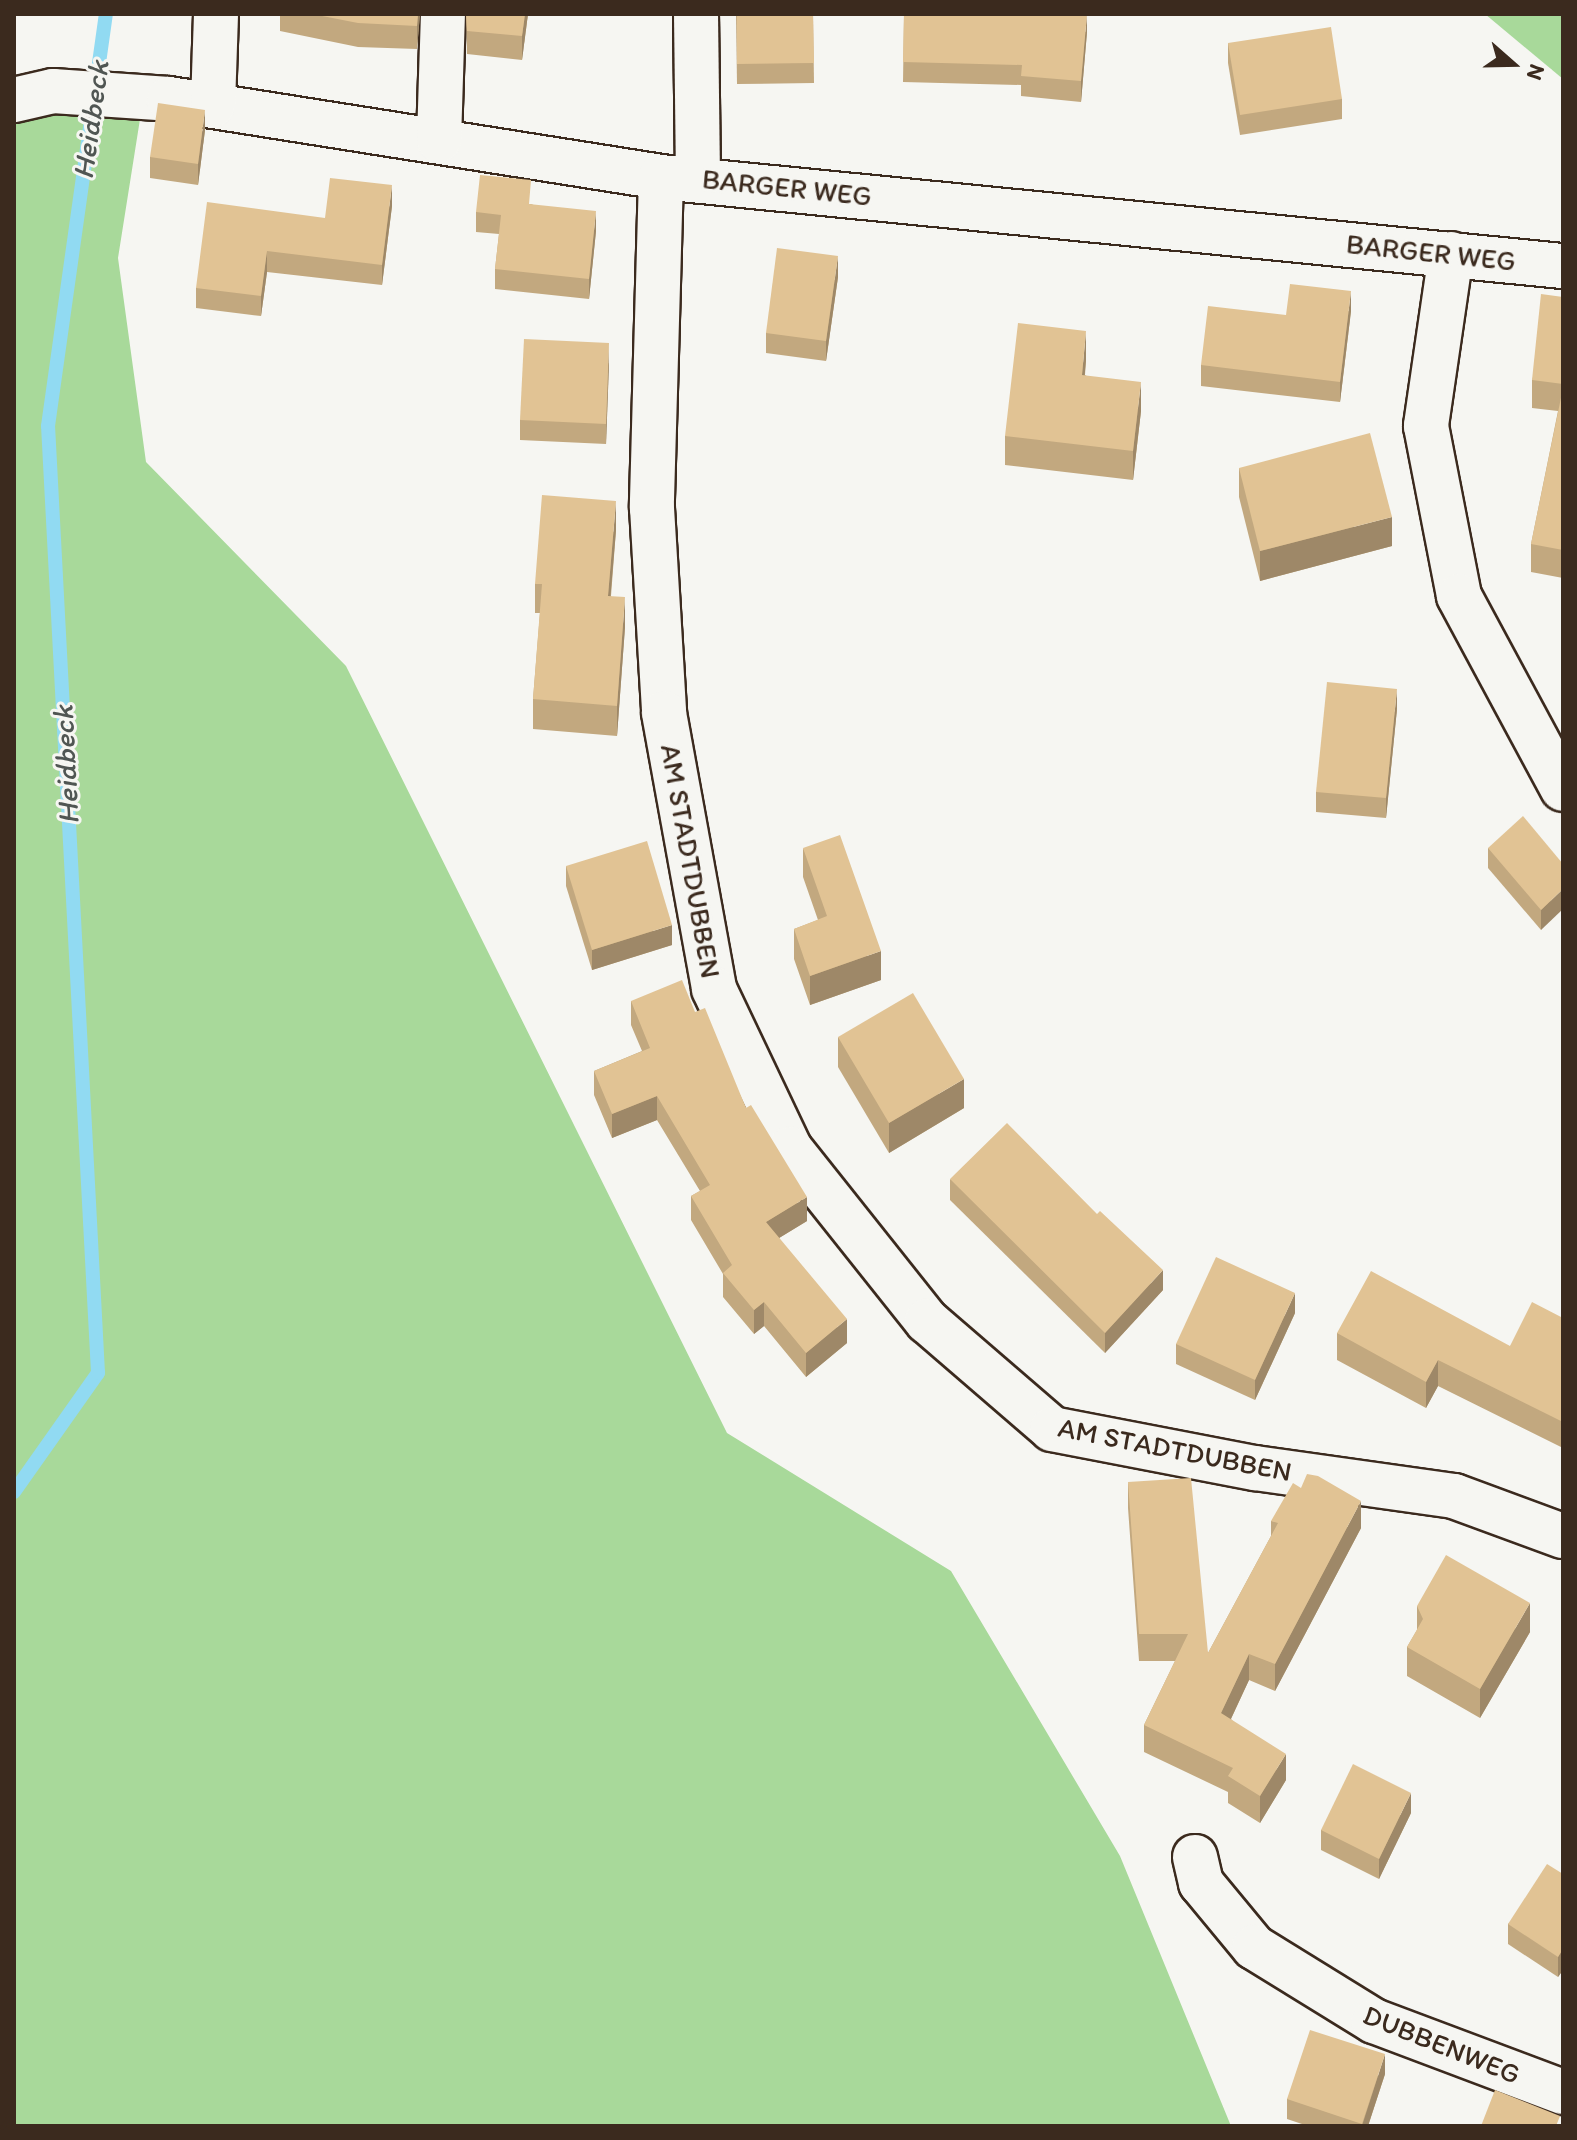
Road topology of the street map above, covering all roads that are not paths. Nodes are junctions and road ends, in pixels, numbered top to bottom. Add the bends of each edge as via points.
1 (216, 14) edge
2 (443, 14) edge
3 (696, 14) edge
4 (33, 96) edge
5 (213, 105) junction
6 (439, 140) junction
7 (680, 177) junction
8 (1451, 254) junction
9 (1563, 266) edge
10 (1563, 789) edge
11 (1563, 1536) edge
12 (1195, 1857) dead end
13 (1563, 2092) edge

1 - 5 street
2 - 6 street
3 - 7 street, AM STADTDUBBEN
4 - 5 street, BARGER WEG
5 - 6 street, BARGER WEG
6 - 7 street, BARGER WEG
7 - 8 street, BARGER WEG
7 - 11 street, AM STADTDUBBEN via 652,508 664,713 714,989 790,1149 927,1321 1052,1429 1255,1468 1454,1496
8 - 9 street, BARGER WEG
8 - 10 street via 1426,426 1459,596
12 - 13 street, DUBBENWEG via 1201,1883 1254,1947 1374,2021

